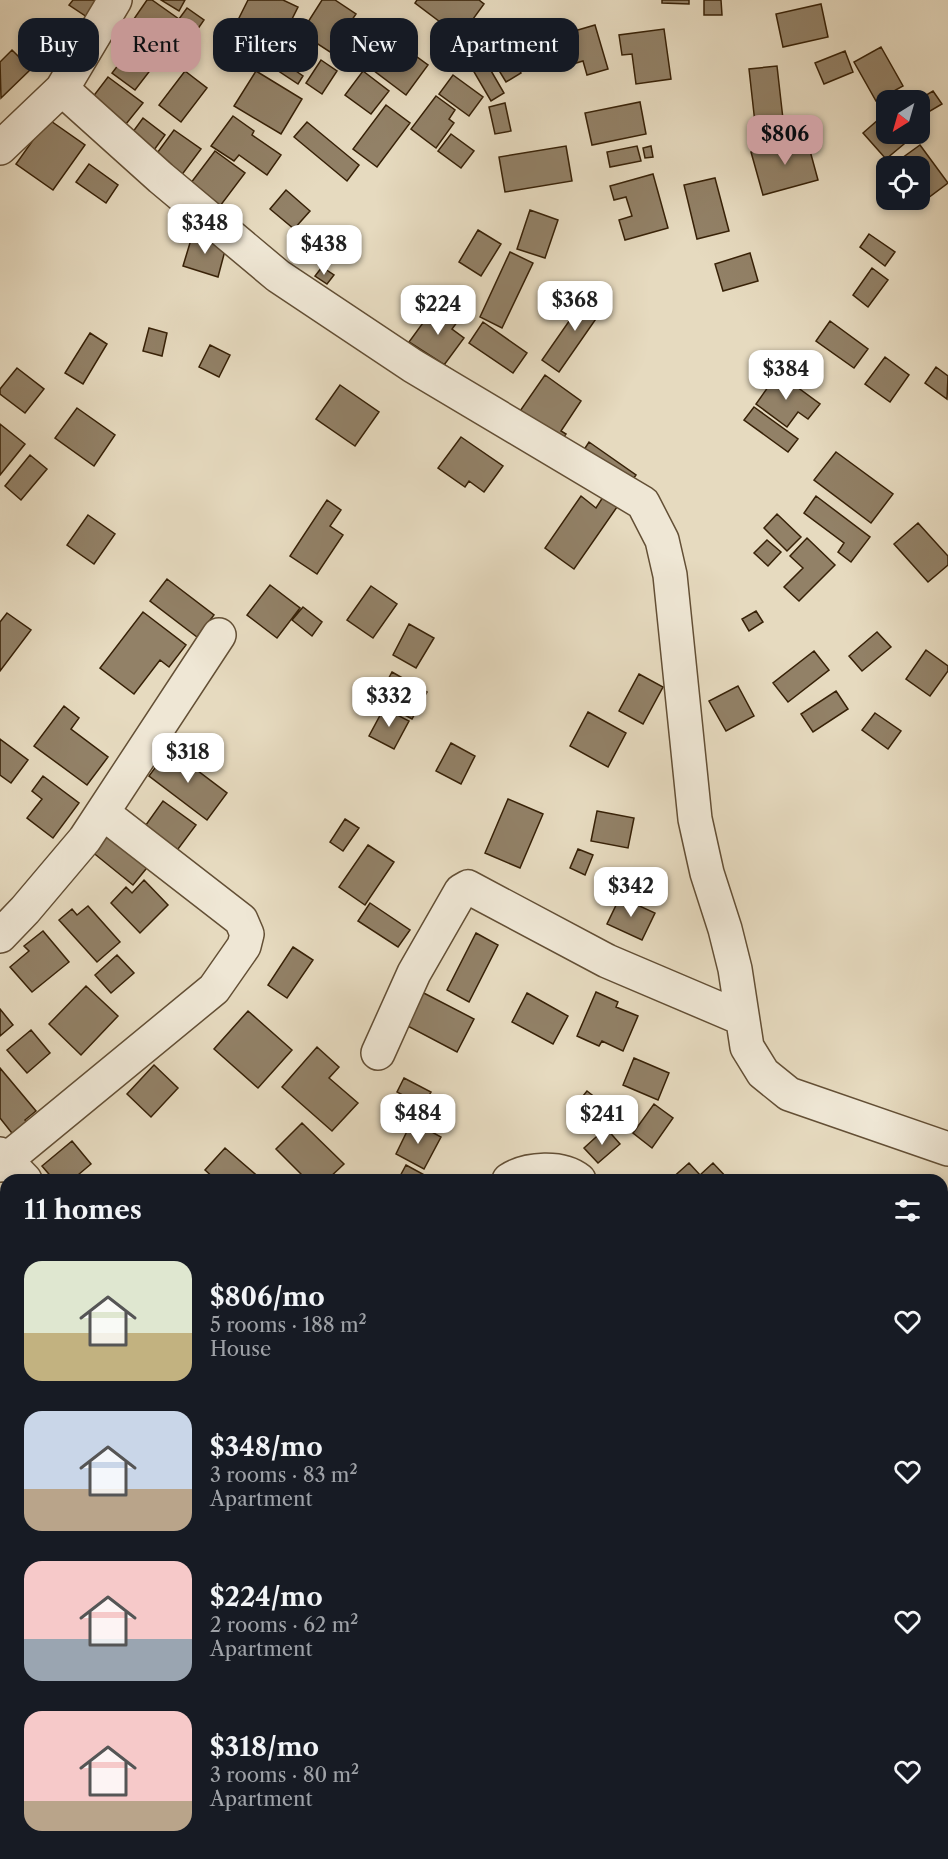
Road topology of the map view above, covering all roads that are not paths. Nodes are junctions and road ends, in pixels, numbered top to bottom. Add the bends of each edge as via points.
1 (115, 0) edge
2 (62, 89) junction
3 (0, 148) edge
4 (219, 635) dead end
5 (103, 813) junction
6 (0, 936) edge
7 (741, 1018) junction
8 (378, 1053) dead end
9 (948, 1149) edge
10 (7, 1165) edge
11 (517, 1174) edge
12 (569, 1174) edge

1 - 2 street
2 - 3 street
2 - 7 street via 278,276 413,366 643,503 662,540 670,575 695,819 735,969
4 - 5 street
5 - 6 street via 26,910
5 - 10 street via 241,920 247,934 244,946 214,989
7 - 8 street via 607,961 468,887 461,891 414,973
7 - 9 street via 747,1047 763,1073 789,1094
11 - 12 street via 558,1170

